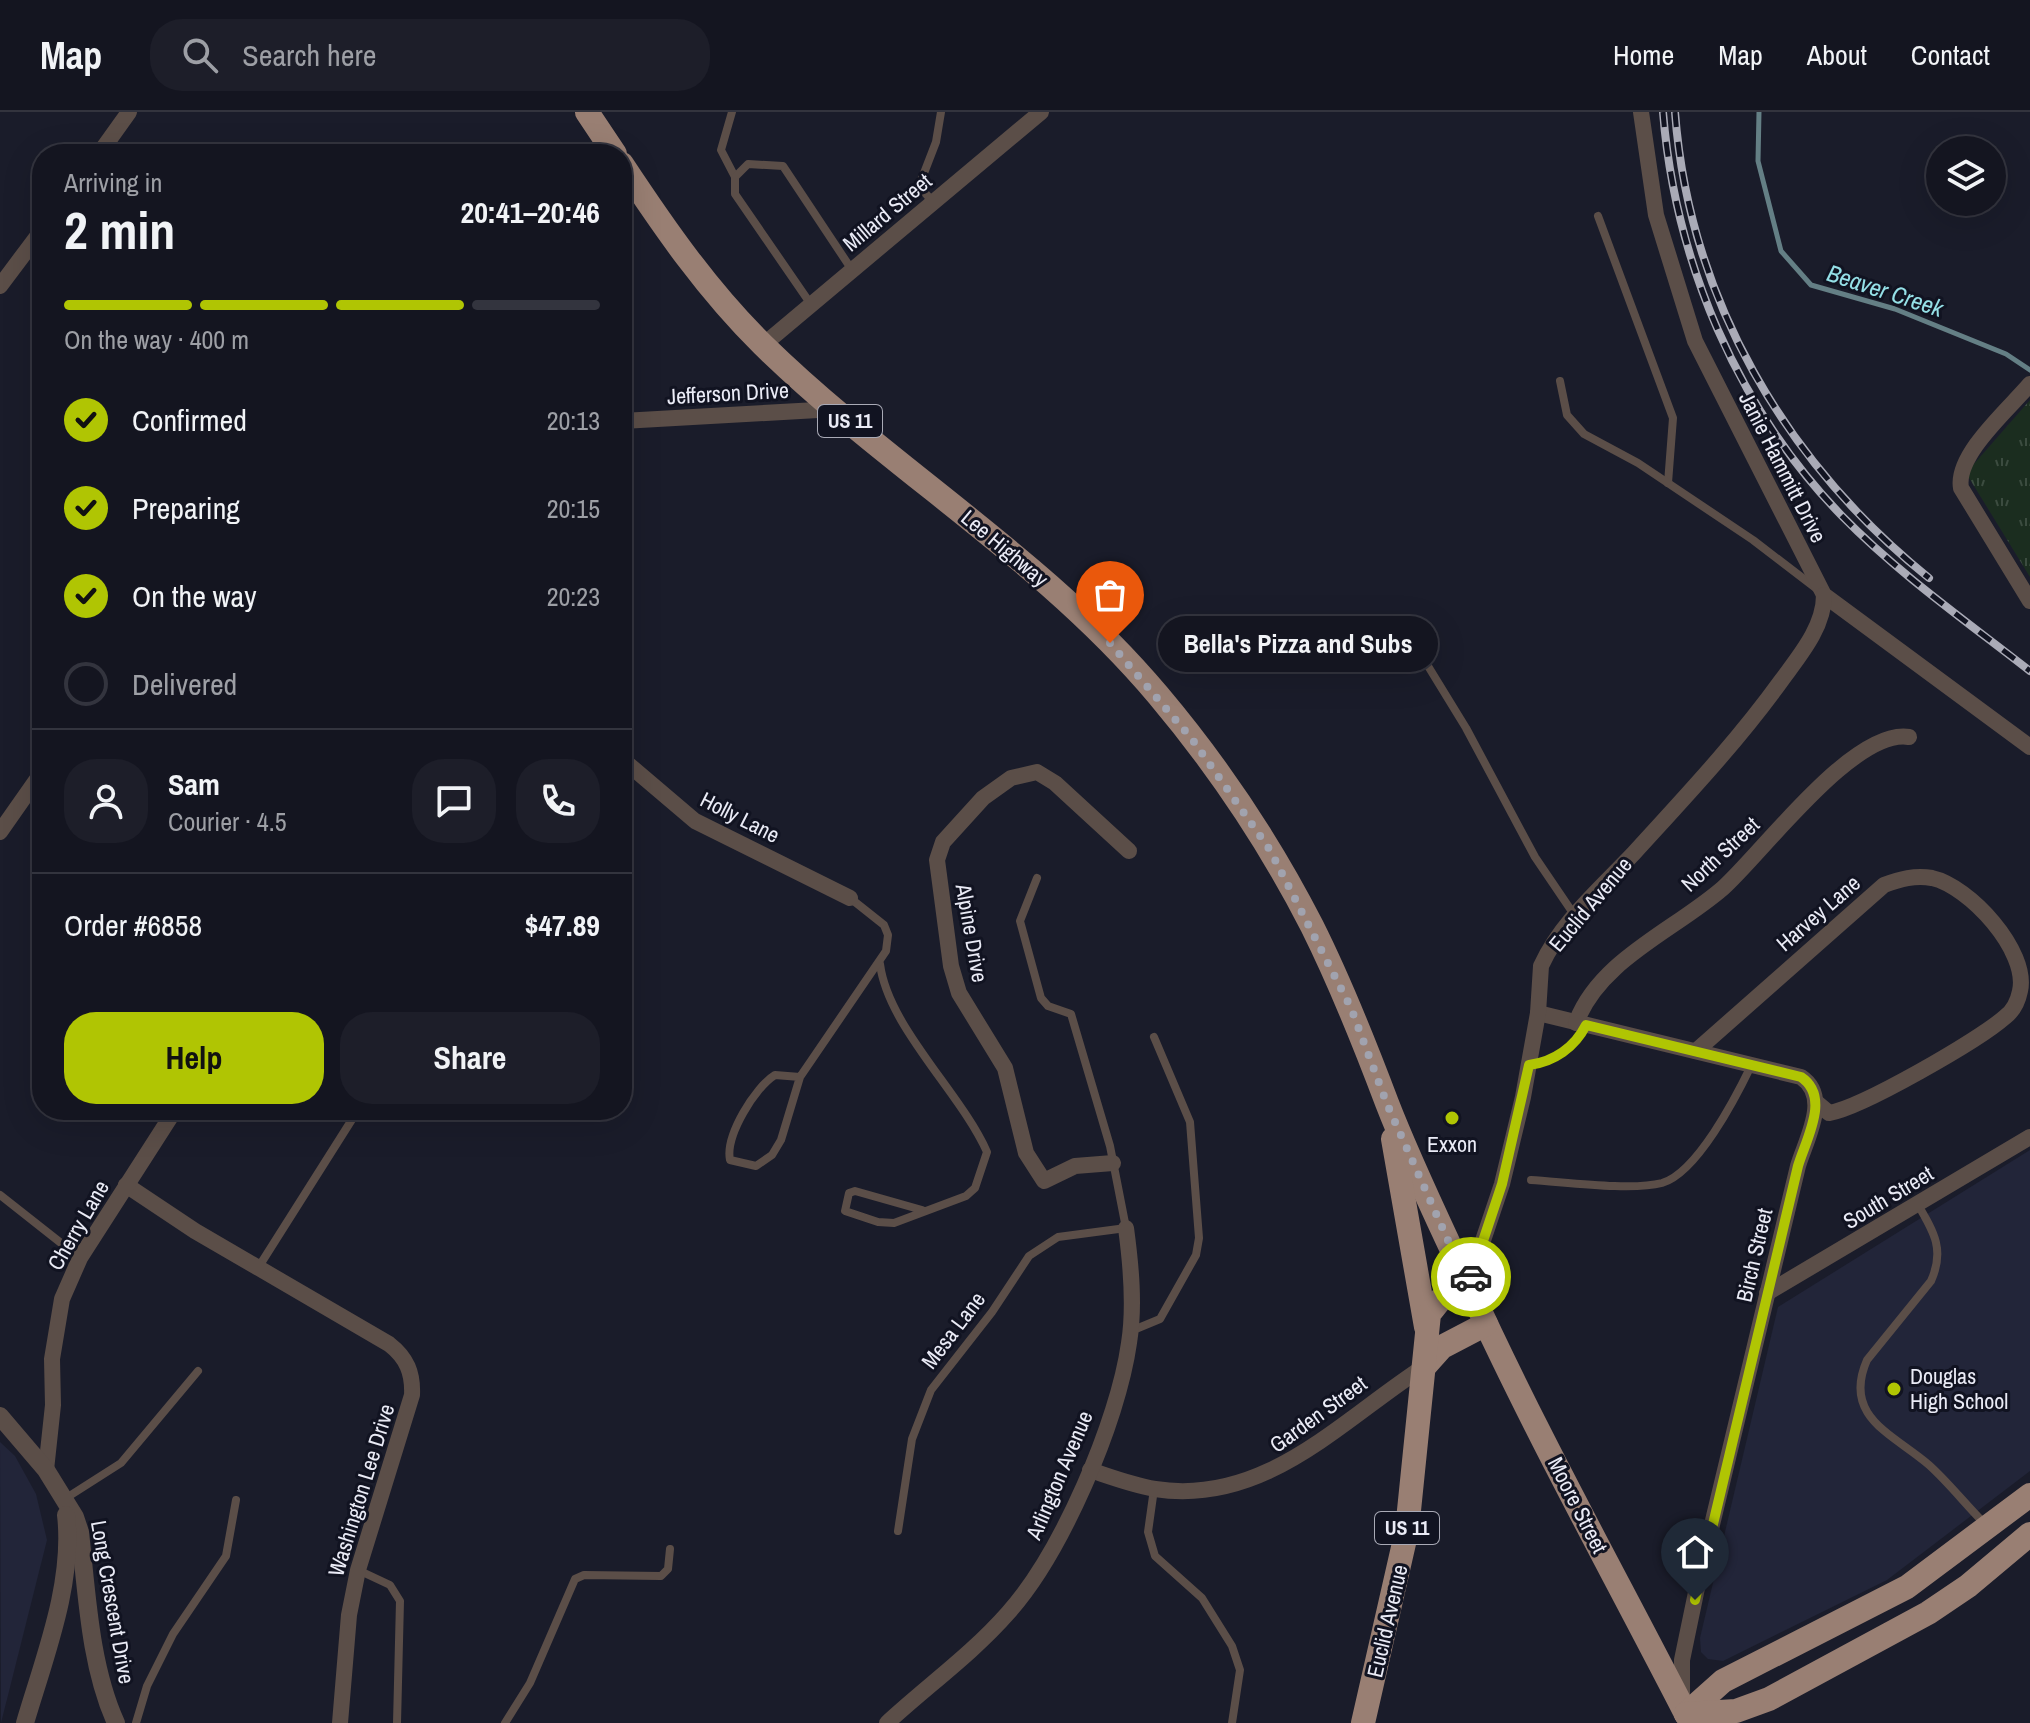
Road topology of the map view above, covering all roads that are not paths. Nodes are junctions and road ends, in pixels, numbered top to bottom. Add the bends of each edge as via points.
1 (129, 112) edge
2 (587, 112) edge
3 (732, 112) edge
4 (941, 112) edge
5 (1041, 112) edge
6 (1641, 112) edge
7 (106, 144) edge
8 (608, 144) edge
9 (735, 177) junction
10 (632, 178) edge
11 (934, 202) junction
12 (1598, 216) dead end
13 (32, 243) edge
14 (853, 270) junction
15 (0, 286) edge
16 (810, 303) junction
17 (763, 345) junction
18 (1560, 381) dead end
19 (2030, 384) edge
20 (835, 409) junction
21 (632, 420) edge
22 (1668, 483) junction
23 (1824, 595) junction
24 (2030, 601) edge
25 (1401, 622) dead end
26 (1909, 737) dead end
27 (2030, 747) edge
28 (632, 767) edge
29 (32, 786) edge
30 (0, 832) edge
31 (1129, 851) dead end
32 (1037, 878) dead end
33 (850, 898) joint
34 (1575, 916) junction
35 (880, 964) junction
36 (1538, 1013) junction
37 (1581, 1024) junction
38 (1154, 1037) dead end
39 (1696, 1051) junction
40 (1529, 1065) junction
41 (1752, 1065) junction
42 (800, 1077) junction
43 (1817, 1103) junction
44 (1387, 1104) junction
45 (168, 1120) edge
46 (352, 1120) edge
47 (2030, 1137) edge
48 (1113, 1163) junction
49 (1531, 1180) dead end
50 (126, 1185) junction
51 (0, 1195) edge
52 (1918, 1205) junction
53 (922, 1210) junction
54 (1126, 1228) junction
55 (80, 1258) junction
56 (257, 1268) junction
57 (1468, 1285) junction
58 (1767, 1293) junction
59 (1486, 1324) junction
60 (1427, 1330) junction
61 (1130, 1331) junction
62 (1425, 1366) junction
63 (198, 1371) dead end
64 (0, 1416) edge
65 (46, 1470) junction
66 (1090, 1470) junction
67 (1154, 1489) junction
68 (2030, 1495) edge
69 (236, 1500) dead end
70 (62, 1501) junction
71 (1988, 1528) junction
72 (898, 1531) dead end
73 (2030, 1534) edge
74 (670, 1549) dead end
75 (358, 1570) junction
76 (1689, 1719) edge
77 (30, 1722) edge
78 (116, 1723) edge
79 (136, 1723) edge
80 (340, 1723) edge
81 (397, 1723) edge
82 (505, 1723) edge
83 (887, 1723) edge
84 (1232, 1723) edge
85 (1363, 1723) edge

1 - 7 street
2 - 8 main road
3 - 9 lane via 721,150
4 - 11 lane via 919,186
5 - 11 street, Millard Street
6 - 23 street, Janie Hammitt Drive via 1656,215 1695,341
9 - 14 lane via 748,164 783,166
9 - 16 lane via 735,194
10 - 17 main road, Lee Highway / US 11 via 710,289
11 - 14 street, Millard Street
12 - 22 lane via 1673,418
13 - 15 street
14 - 16 street, Millard Street
16 - 17 street, Millard Street
17 - 20 main road, Lee Highway / US 11
18 - 22 lane via 1567,415 1584,434
19 - 24 street via 1967,456 1959,478
20 - 21 street, Jefferson Drive
20 - 44 main road, Lee Highway / US 11 via 1043,578 1157,694 1270,850 1351,1008
22 - 23 lane
23 - 27 street, Janie Hammitt Drive
23 - 34 street, Euclid Avenue via 1820,622 1761,708
25 - 34 lane via 1535,857
26 - 37 street, North Street via 1879,740 1844,766 1723,887 1591,992
28 - 33 street, Holly Lane via 695,821
29 - 30 street
31 - 48 street, Alpine Drive via 1055,783 1027,773 999,784 983,798 943,842 937,860 959,993 1005,1068 1029,1160 1044,1181 1075,1166
32 - 48 lane via 1020,921 1028,952 1044,1003 1071,1014
33 - 35 lane via 884,925 888,943
34 - 36 street, Euclid Avenue via 1541,966
35 - 42 lane
35 - 53 lane via 905,1025 960,1102 987,1152 975,1188 958,1200
36 - 37 street
36 - 40 street, Euclid Avenue
37 - 39 street
37 - 40 lane via 1577,1042 1543,1063
38 - 61 lane via 1190,1122 1199,1238 1196,1255 1160,1319
39 - 41 street
39 - 43 street, Harvey Lane via 1884,885 1917,877 1948,884 1966,895 2001,934 2014,958 2021,976 2015,1005 1971,1042 1871,1096 1829,1113
40 - 57 street, Euclid Avenue via 1502,1184
41 - 43 street via 1801,1077 1815,1092
41 - 49 lane via 1693,1159 1672,1179 1646,1185
42 - 42 lane via 772,1155 756,1166 730,1160 731,1144 756,1088 775,1075
43 - 58 street, Birch Street
44 - 57 main road, Lee Highway / US 11
44 - 60 main road
45 - 50 street, Cherry Lane
46 - 56 lane
47 - 52 street, South Street
48 - 54 lane
50 - 55 street, Cherry Lane
50 - 56 street, Washington Lee Drive
51 - 55 lane
52 - 58 street, South Street
52 - 71 lane via 1937,1238 1938,1265 1867,1360 1860,1396 1875,1424 1936,1471
53 - 53 lane via 894,1223 845,1211 849,1193 855,1191
54 - 61 street, Arlington Avenue
54 - 72 lane, Mesa Lane via 1058,1237 1029,1256 931,1390 912,1439
55 - 65 street, Cherry Lane via 56,1325
56 - 75 street, Washington Lee Drive via 389,1344 410,1370 412,1395
57 - 59 main road, Moore Street
57 - 60 main road, Euclid Avenue / US 11 via 1441,1299 1429,1314
58 - 76 street, Birch Street via 1682,1660 1680,1683
59 - 62 main road via 1442,1347
59 - 76 main road, Moore Street
60 - 62 main road, Euclid Avenue / US 11
61 - 66 street, Arlington Avenue via 1121,1382
62 - 67 street, Garden Street via 1277,1470 1214,1490
62 - 85 main road, Euclid Avenue / US 11 via 1407,1530
63 - 70 lane via 121,1463
64 - 65 street, Long Crescent Drive
65 - 70 street, Long Crescent Drive
66 - 67 street, Garden Street
66 - 83 street, Arlington Avenue via 1026,1591 968,1653
67 - 84 lane via 1148,1532 1155,1556 1202,1598 1232,1646 1240,1670
68 - 71 main road
69 - 79 lane via 226,1556 173,1634 147,1686
70 - 77 street via 66,1561
70 - 78 street, Long Crescent Drive via 80,1532 96,1652
71 - 76 main road via 1907,1587 1712,1688
73 - 76 main road via 1928,1613 1769,1699
74 - 82 lane via 668,1569 661,1576 575,1579 530,1683
75 - 80 street, Washington Lee Drive
75 - 81 lane via 396,1589 400,1601

